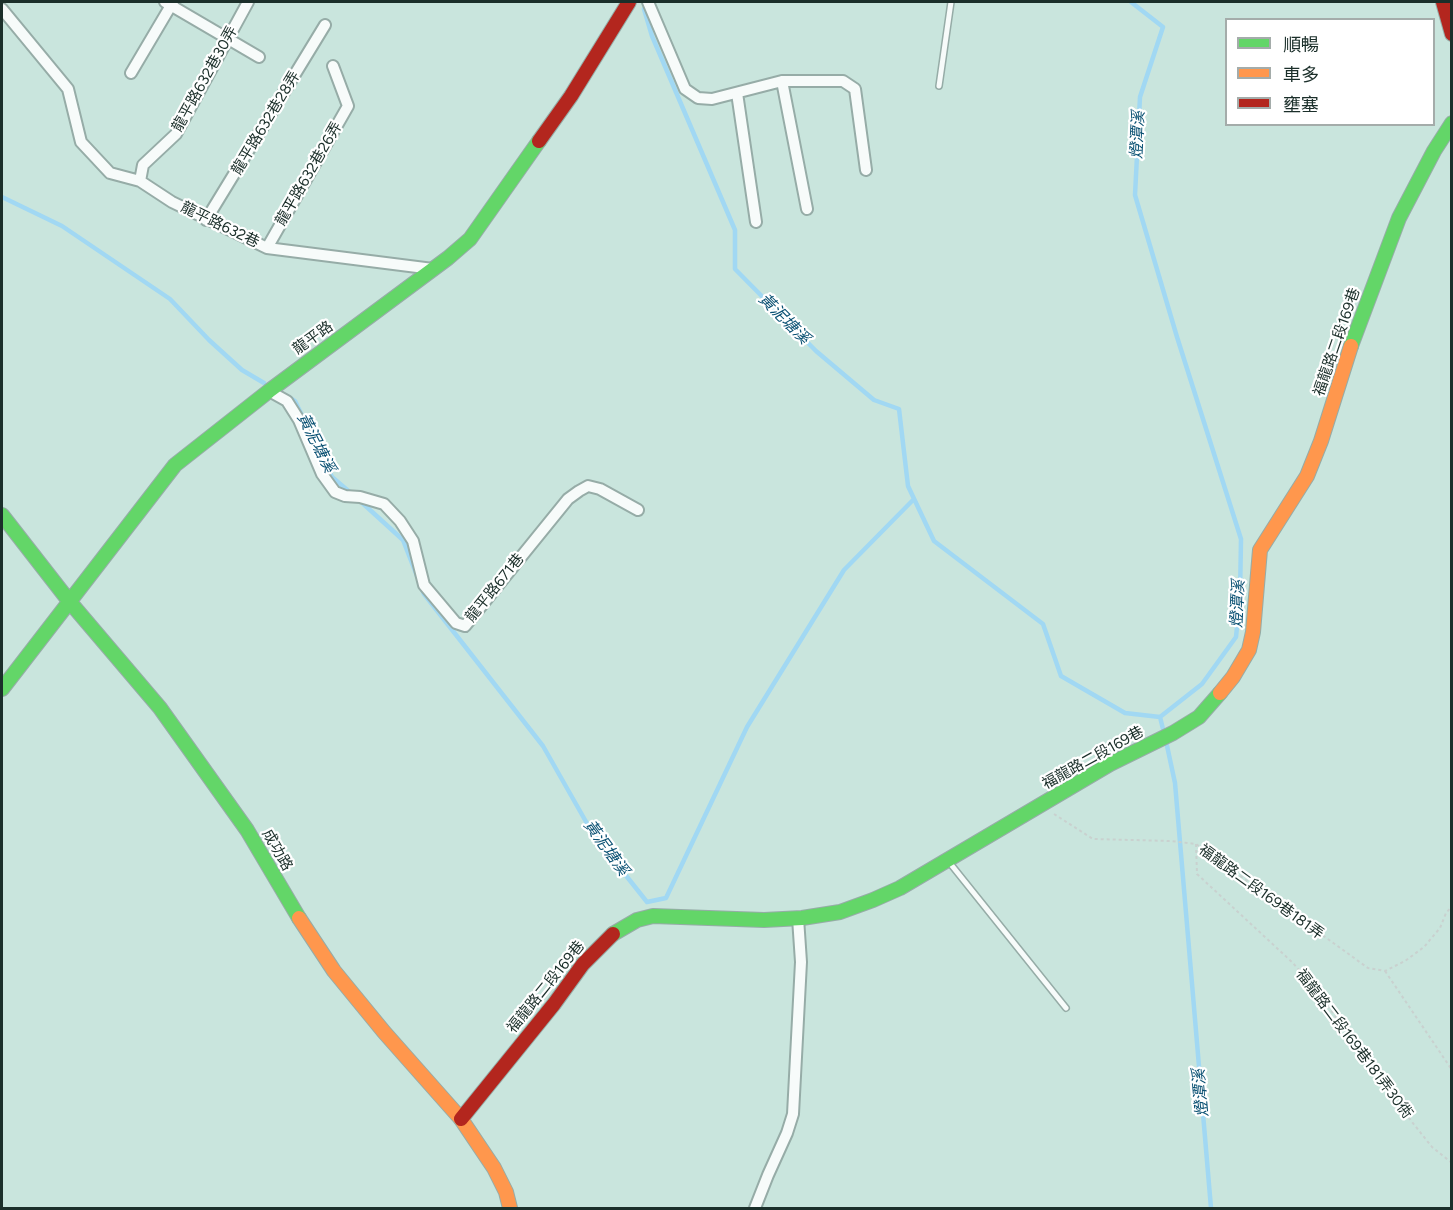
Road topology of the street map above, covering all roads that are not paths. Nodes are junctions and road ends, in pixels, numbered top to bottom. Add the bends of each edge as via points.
1 (248, 2) edge
2 (629, 2) edge
3 (648, 2) edge
4 (951, 2) edge
5 (1443, 2) edge
6 (170, 3) edge
7 (2, 9) edge
8 (325, 25) dead end
9 (1451, 28) edge
10 (228, 38) junction
11 (259, 57) dead end
12 (333, 66) dead end
13 (131, 74) dead end
14 (782, 81) junction
15 (939, 86) dead end
16 (737, 93) junction
17 (1452, 123) edge
18 (866, 170) dead end
19 (140, 181) junction
20 (807, 209) dead end
21 (206, 220) junction
22 (756, 222) dead end
23 (267, 248) junction
24 (433, 269) junction
25 (269, 391) junction
26 (638, 510) dead end
27 (2, 515) edge
28 (69, 601) junction
29 (2, 689) edge
30 (948, 860) junction
31 (798, 918) junction
32 (1066, 1008) dead end
33 (461, 1119) junction
34 (510, 1209) edge
35 (755, 1209) edge

1 - 10 street, 龍平路632巷30弄
2 - 24 street, 龍平路 via 571,96 475,232
3 - 16 street via 685,88 698,98
4 - 15 lane
5 - 9 street
6 - 10 street
6 - 13 street
7 - 19 street, 龍平路632巷 via 68,89 81,142 110,173
8 - 21 street, 龍平路632巷28弄
10 - 11 street
10 - 19 street, 龍平路632巷30弄 via 176,134 143,165
12 - 23 street, 龍平路632巷26弄 via 348,106
14 - 16 street
14 - 18 street via 843,81 855,88
14 - 20 street
16 - 22 street
17 - 30 street, 福龍路二段169巷 via 1399,218 1307,476 1260,550 1253,632 1249,650 1233,677 1199,717 1110,764
19 - 21 street, 龍平路632巷
21 - 23 street, 龍平路632巷
23 - 24 street, 龍平路632巷
24 - 25 street, 龍平路
25 - 26 street, 龍平路671巷 via 287,401 322,474 335,492 384,504 400,521 413,542 424,585 456,623 465,626 568,499 579,491 588,486 600,489
25 - 28 street, 龍平路 via 175,465
27 - 28 street, 成功路
28 - 29 street, 龍平路
28 - 33 street, 成功路 via 160,708 247,830 334,972
30 - 31 street, 福龍路二段169巷 via 873,900 840,912
30 - 32 lane
31 - 33 street, 福龍路二段169巷 via 653,916 637,920 608,938 583,964
31 - 35 street via 801,962 793,1113
33 - 34 street, 成功路 via 494,1168

